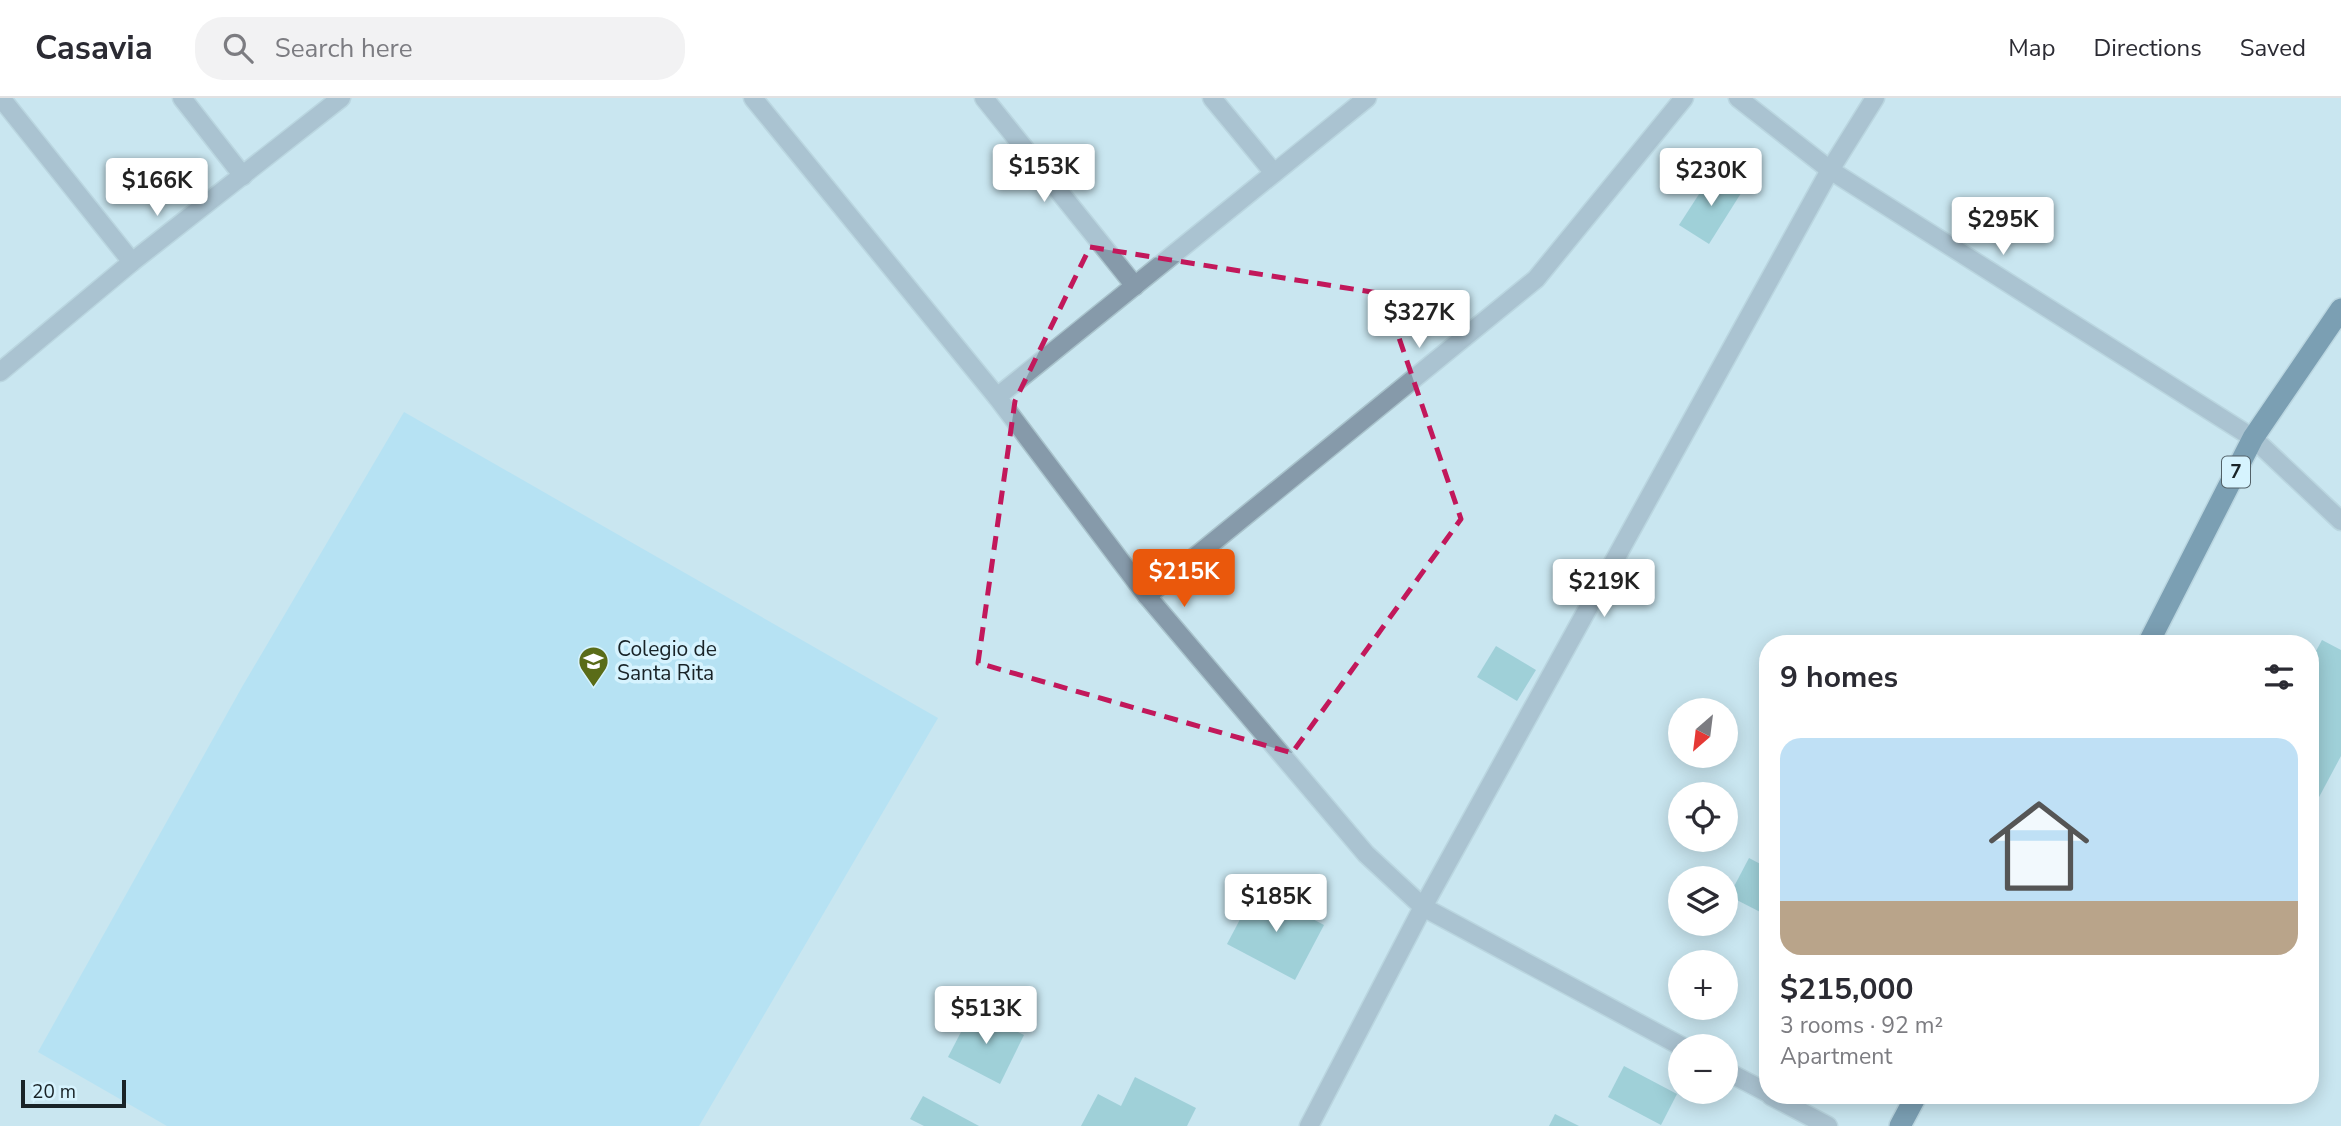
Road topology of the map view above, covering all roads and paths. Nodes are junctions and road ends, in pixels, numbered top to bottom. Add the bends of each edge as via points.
1 (1, 98) edge
2 (182, 98) edge
3 (341, 98) edge
4 (753, 98) edge
5 (984, 98) edge
6 (1212, 98) edge
7 (1367, 98) edge
8 (1684, 98) edge
9 (1738, 98) edge
10 (1875, 98) edge
11 (1830, 170) junction
12 (1274, 173) junction
13 (243, 176) junction
14 (132, 262) junction
15 (1135, 286) junction
16 (2341, 309) edge
17 (1, 369) edge
18 (997, 397) junction
19 (2253, 438) junction
20 (2341, 521) edge
21 (1147, 596) junction
22 (2153, 635) edge
23 (1423, 907) junction
24 (1668, 1039) edge
25 (1738, 1077) edge
26 (1759, 1089) edge
27 (1787, 1104) edge
28 (1912, 1104) edge
29 (1309, 1126) edge
30 (1828, 1126) edge
31 (1900, 1126) edge

1 - 14 street
2 - 13 street
3 - 13 street
4 - 18 street
5 - 15 street
6 - 12 street
7 - 12 street
8 - 21 street via 1536,279
9 - 11 street
10 - 11 street
11 - 19 street
11 - 23 street
12 - 15 street
13 - 14 street
14 - 17 street
15 - 18 street
16 - 19 highway, 7
18 - 21 street
19 - 20 street
19 - 22 highway, 7
21 - 23 street via 1366,854
23 - 24 street
23 - 29 street
25 - 26 street
27 - 30 street
28 - 31 highway

